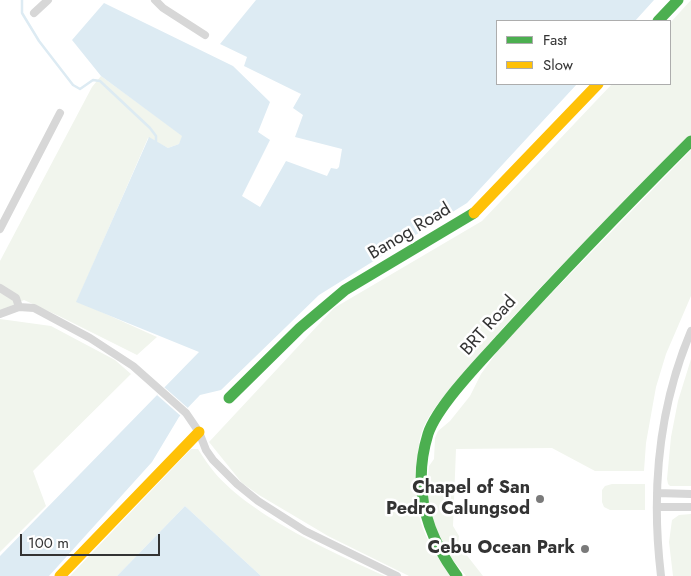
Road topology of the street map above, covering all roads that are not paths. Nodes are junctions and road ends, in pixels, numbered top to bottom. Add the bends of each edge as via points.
1 (48, 0) edge
2 (155, 0) edge
3 (678, 0) edge
4 (34, 13) dead end
5 (659, 20) edge
6 (205, 35) dead end
7 (597, 85) edge
8 (60, 113) dead end
9 (691, 140) edge
10 (0, 229) edge
11 (0, 288) edge
12 (19, 307) junction
13 (0, 314) edge
14 (691, 331) edge
15 (229, 398) dead end
16 (199, 432) junction
17 (657, 493) junction
18 (691, 494) edge
19 (657, 507) junction
20 (691, 507) edge
21 (60, 576) edge
22 (397, 576) edge
23 (457, 576) edge
24 (661, 576) edge

1 - 4 street
2 - 6 street
3 - 5 street
7 - 15 street, Banog Road via 478,211 331,301
8 - 10 street
9 - 23 street, BRT Road via 468,375 428,432 422,470 422,507 436,541
11 - 12 street via 16,298
12 - 13 street
12 - 16 street via 34,308 133,366 186,413
14 - 17 street via 669,396 658,458
16 - 21 street
16 - 22 street via 213,460 258,501 305,531
17 - 18 street
17 - 19 street
19 - 20 street
19 - 24 street

